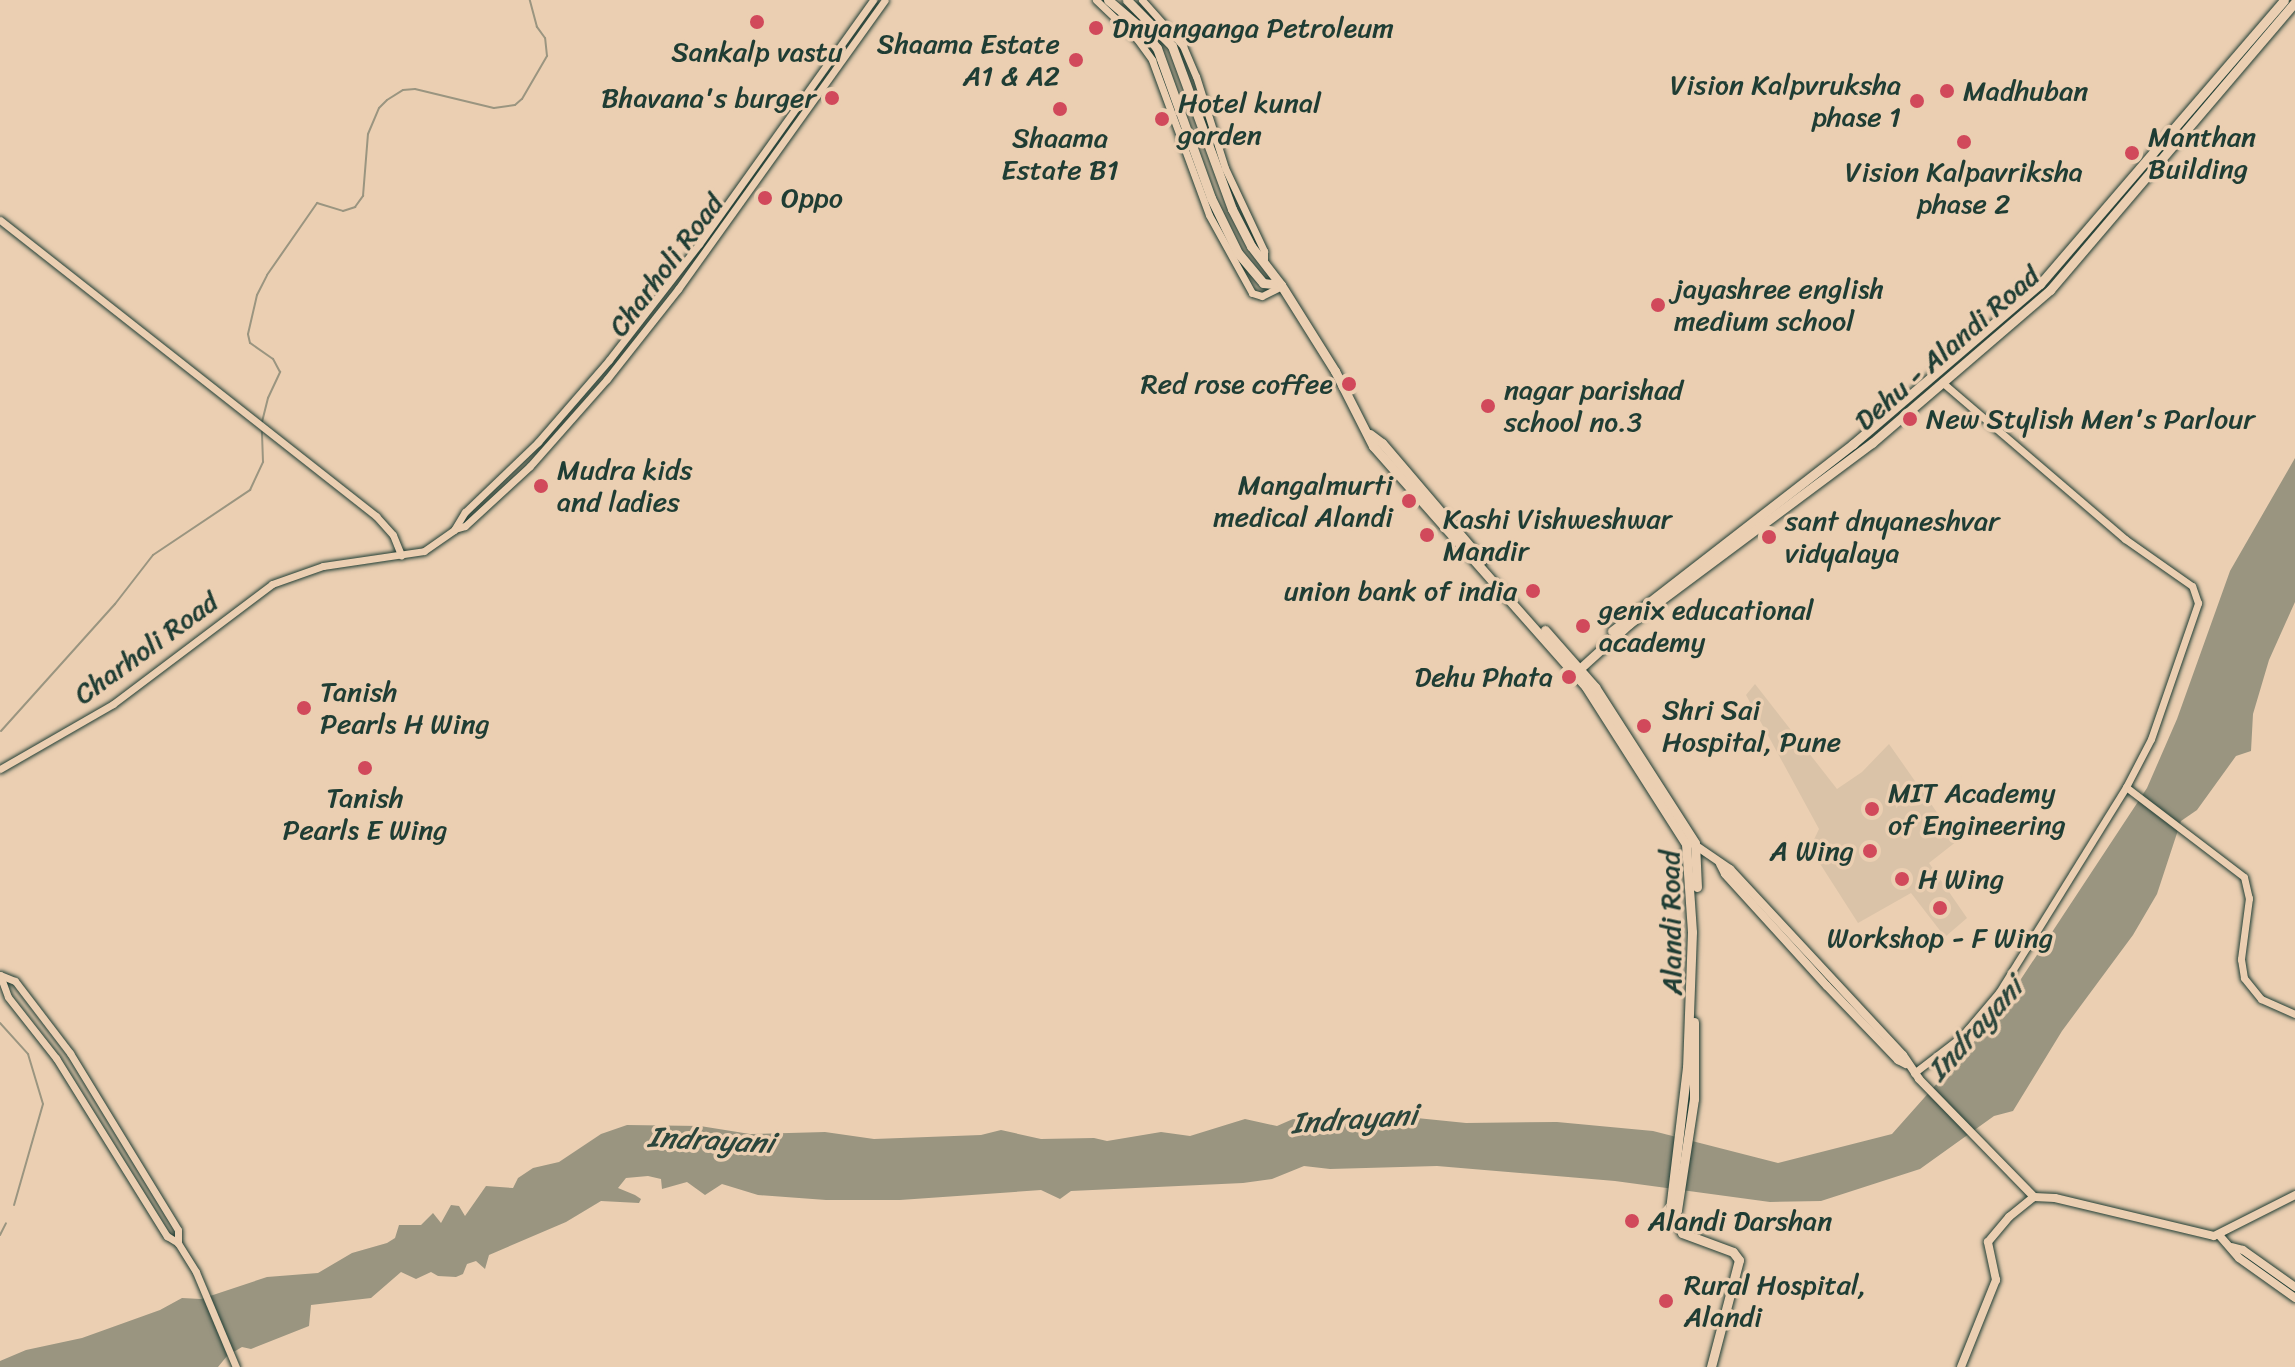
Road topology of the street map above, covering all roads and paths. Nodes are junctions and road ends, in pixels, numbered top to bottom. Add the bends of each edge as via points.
1 (873, 0) edge
2 (885, 0) edge
3 (1096, 0) edge
4 (1108, 0) edge
5 (1127, 0) edge
6 (1142, 0) edge
7 (2284, 0) edge
8 (2295, 2) edge
9 (1174, 108) junction
10 (0, 220) edge
11 (1264, 263) junction
12 (1282, 285) junction
13 (1942, 382) junction
14 (454, 530) junction
15 (401, 555) junction
16 (1576, 668) junction
17 (0, 769) edge
18 (2130, 790) junction
19 (1691, 844) junction
20 (2295, 1014) edge
21 (1917, 1076) junction
22 (2295, 1195) edge
23 (2034, 1197) junction
24 (2219, 1235) junction
25 (178, 1243) junction
26 (2232, 1247) junction
27 (2295, 1287) edge
28 (2295, 1298) edge
29 (236, 1367) edge
30 (1711, 1367) edge
31 (1961, 1367) edge

1 - 14 street, Charholi Road via 709,231 609,360
2 - 14 street, Charholi Road via 678,289 607,379 530,466 465,526
3 - 9 street via 1147,50
4 - 9 main road via 1157,48
5 - 11 main road via 1172,46 1232,209
6 - 11 street via 1183,46 1225,168 1264,251
7 - 16 main road, Dehu - Alandi Road via 2040,284 1893,412 1624,620
8 - 13 main road, Dehu - Alandi Road via 2050,290
9 - 12 main road via 1192,159 1238,253 1263,283
10 - 15 street via 376,516 393,535
11 - 12 main road
12 - 16 main road via 1373,446
13 - 16 main road, Dehu - Alandi Road via 1872,443
13 - 18 street via 2125,539 2197,593 2198,603
14 - 15 street, Charholi Road via 432,547
15 - 17 street, Charholi Road via 323,566 272,584 113,704
16 - 19 main road, Alandi Road
16 - 19 main road, Alandi Road
18 - 20 street via 2244,877 2249,892 2241,959 2244,978 2261,999
18 - 21 street via 1999,992 1961,1037
19 - 21 main road via 1720,864
19 - 30 main road, Alandi Road via 1690,1062 1674,1207 1682,1233 1733,1252 1739,1260
21 - 23 main road
22 - 24 main road
23 - 24 main road
23 - 31 main road via 1988,1242 1996,1280
24 - 26 main road
25 - 25 street via 167,1236 56,1058 8,997 0,975 15,981 65,1045 178,1230
25 - 29 street via 196,1272
26 - 27 main road
26 - 28 main road via 2239,1258

